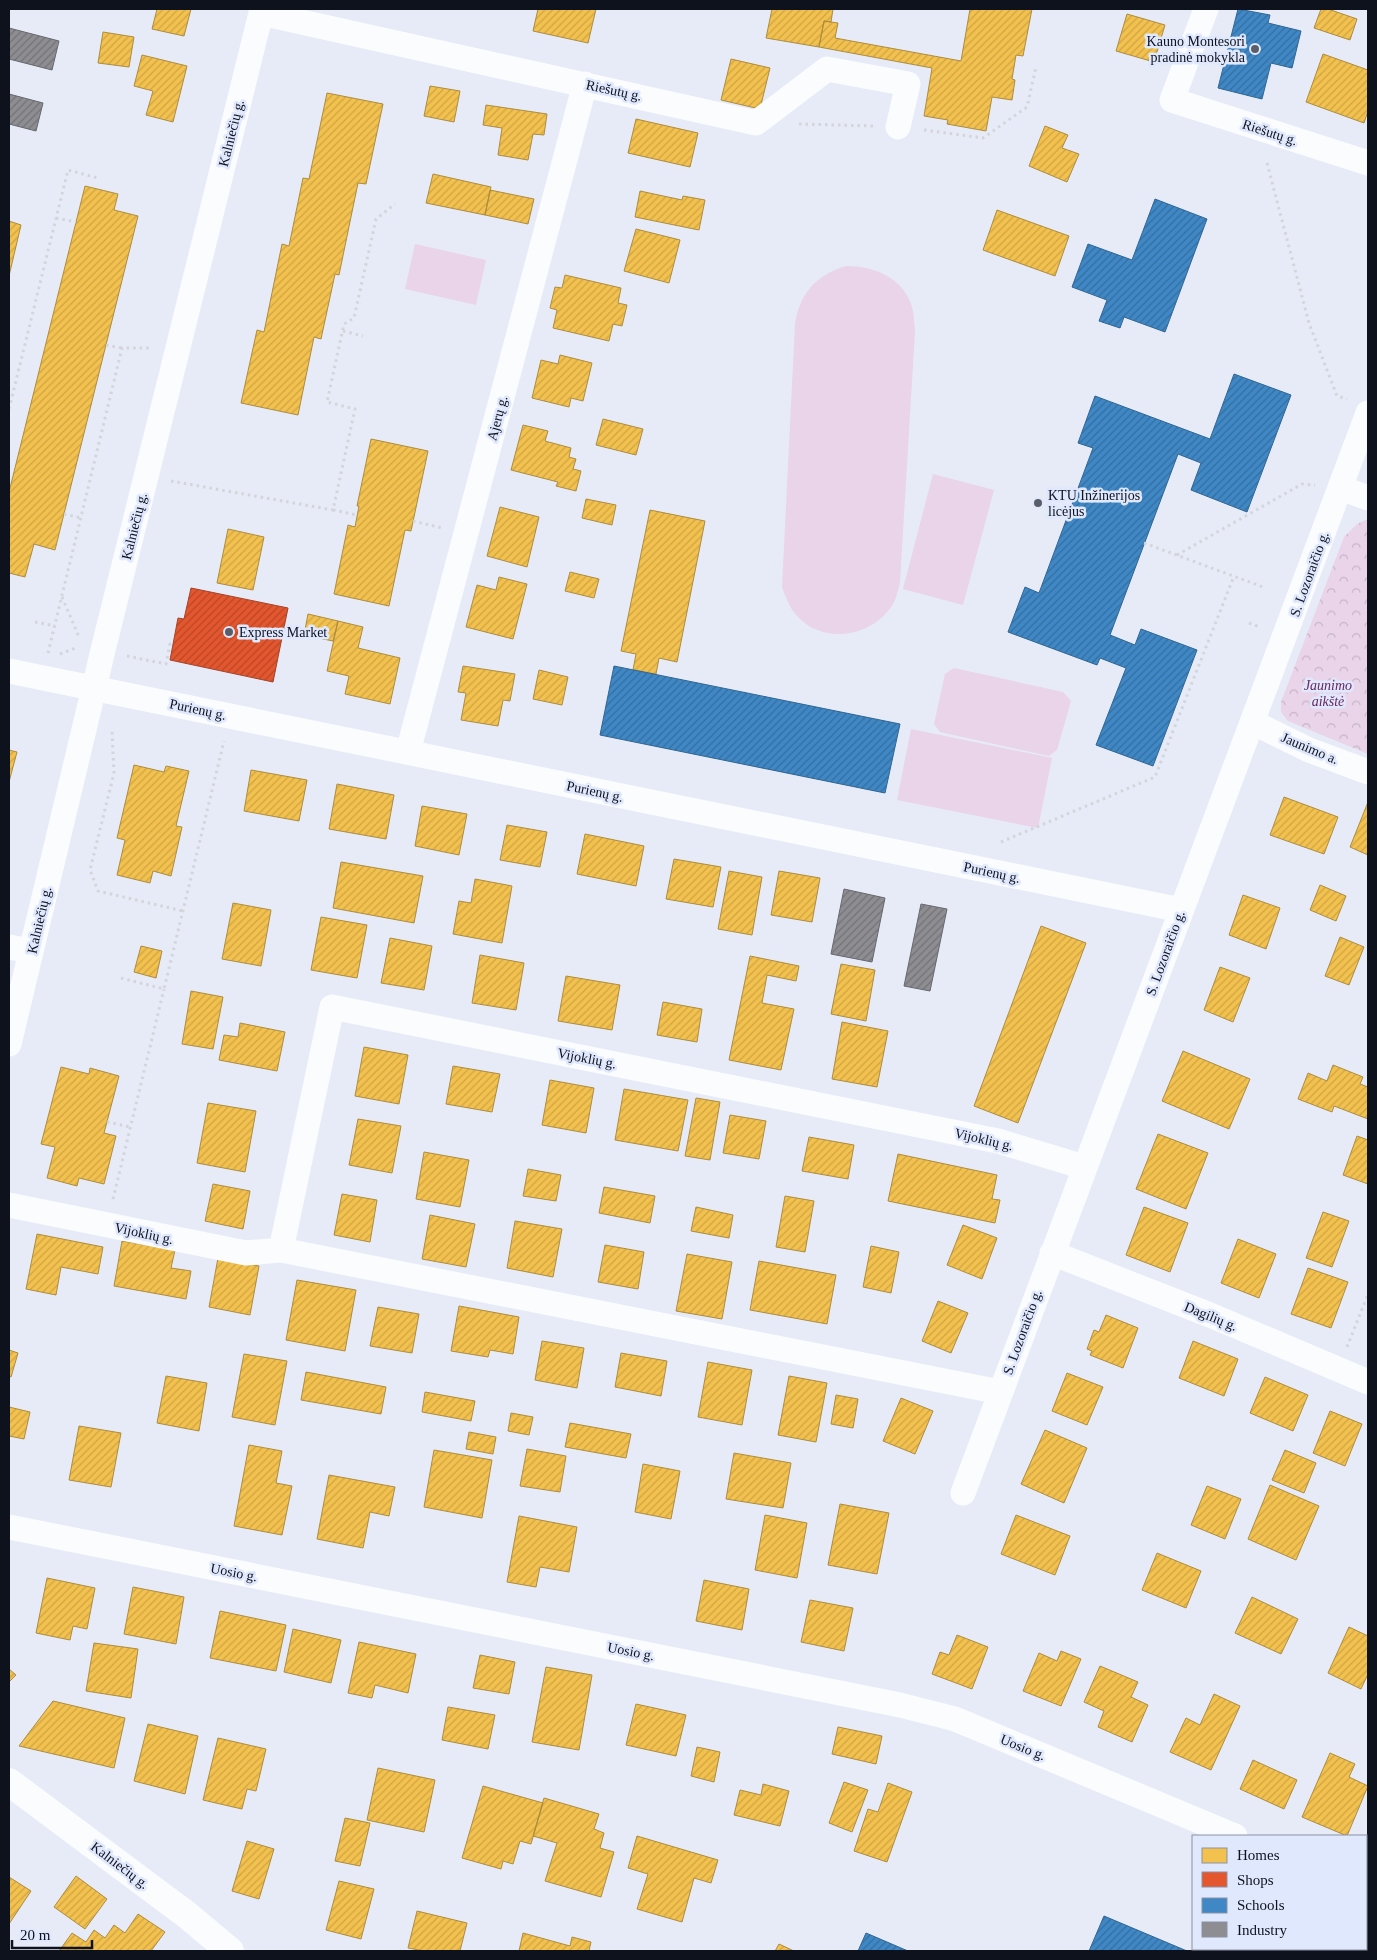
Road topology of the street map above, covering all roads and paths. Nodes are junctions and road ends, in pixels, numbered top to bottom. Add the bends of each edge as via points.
1 (1206, 9) edge
2 (261, 11) edge
3 (585, 84) junction
4 (898, 127) dead end
5 (1266, 163) dead end
6 (1368, 163) edge
7 (98, 178) dead end
8 (395, 204) dead end
9 (56, 218) junction
10 (76, 222) dead end
11 (343, 331) junction
12 (363, 336) dead end
13 (106, 345) dead end
14 (122, 348) junction
15 (177, 349) junction
16 (1360, 407) edge
17 (9, 409) edge
18 (146, 477) junction
19 (1341, 488) junction
20 (1368, 498) edge
21 (333, 510) junction
22 (64, 514) dead end
23 (357, 515) dead end
24 (81, 518) junction
25 (1144, 543) dead end
26 (1177, 555) junction
27 (1234, 576) junction
28 (1263, 587) dead end
29 (62, 596) junction
30 (35, 622) dead end
31 (55, 626) junction
32 (173, 645) dead end
33 (103, 650) junction
34 (9, 671) edge
35 (94, 688) junction
36 (230, 716) junction
37 (1252, 722) junction
38 (112, 728) dead end
39 (408, 752) junction
40 (1368, 772) edge
41 (1001, 842) dead end
42 (1181, 910) junction
43 (183, 911) junction
44 (20, 949) edge
45 (121, 978) dead end
46 (164, 989) junction
47 (9, 1044) edge
48 (107, 1122) dead end
49 (131, 1127) junction
50 (1084, 1167) junction
51 (9, 1205) edge
52 (107, 1225) junction
53 (281, 1250) junction
54 (1052, 1253) junction
55 (1368, 1294) edge
56 (1339, 1368) junction
57 (1368, 1382) edge
58 (1000, 1392) junction
59 (963, 1493) dead end
60 (9, 1527) edge
61 (9, 1782) edge
62 (1233, 1835) edge
63 (230, 1951) edge

1 - 6 street, Riešutų g. via 1172,100
2 - 3 street, Riešutų g.
2 - 15 street, Kalniečių g.
3 - 4 street, Riešutų g. via 756,123 827,69 908,84
3 - 39 street, Ajerų g.
5 - 16 path via 1309,323 1337,396
7 - 9 path via 68,170
8 - 11 path via 376,219 354,318 344,324
9 - 10 path
9 - 17 path
11 - 12 path
11 - 21 path via 327,402 356,409
13 - 14 path
14 - 15 path
14 - 24 path
15 - 18 street, Kalniečių g.
16 - 19 street, S. Lozoraičio g.
18 - 21 path
18 - 33 street, Kalniečių g.
19 - 20 street
19 - 26 path via 1302,484
19 - 37 street, S. Lozoraičio g.
21 - 23 path
22 - 24 path
24 - 29 path
25 - 26 path
26 - 27 path
27 - 28 path
27 - 41 path via 1155,777
29 - 31 path
29 - 31 path via 82,646 47,659
30 - 31 path
32 - 33 path via 170,644 166,664
33 - 35 street, Kalniečių g.
34 - 35 street, Purienų g.
35 - 36 street, Purienų g.
35 - 44 street, Kalniečių g.
36 - 39 street, Purienų g.
36 - 43 path
37 - 40 street, Jaunimo a. via 1309,750
37 - 42 street, S. Lozoraičio g.
38 - 43 path via 114,773 90,870 98,891
39 - 42 street, Purienų g.
42 - 50 street, S. Lozoraičio g.
43 - 46 path
44 - 47 street, Kalniečių g.
45 - 46 path
46 - 49 path
48 - 49 path
49 - 52 path
50 - 53 street, Vijoklių g. via 998,1141 332,1007
50 - 54 street, S. Lozoraičio g.
51 - 52 street, Vijoklių g.
52 - 53 street, Vijoklių g. via 246,1253
53 - 58 street, Vijoklių g.
54 - 56 street, Dagilių g.
54 - 58 street, S. Lozoraičio g.
55 - 56 path
56 - 57 street, Dagilių g.
58 - 59 street, S. Lozoraičio g.
60 - 62 street, Uosio g. via 900,1705 955,1719
61 - 63 street, Kalniečių g.

